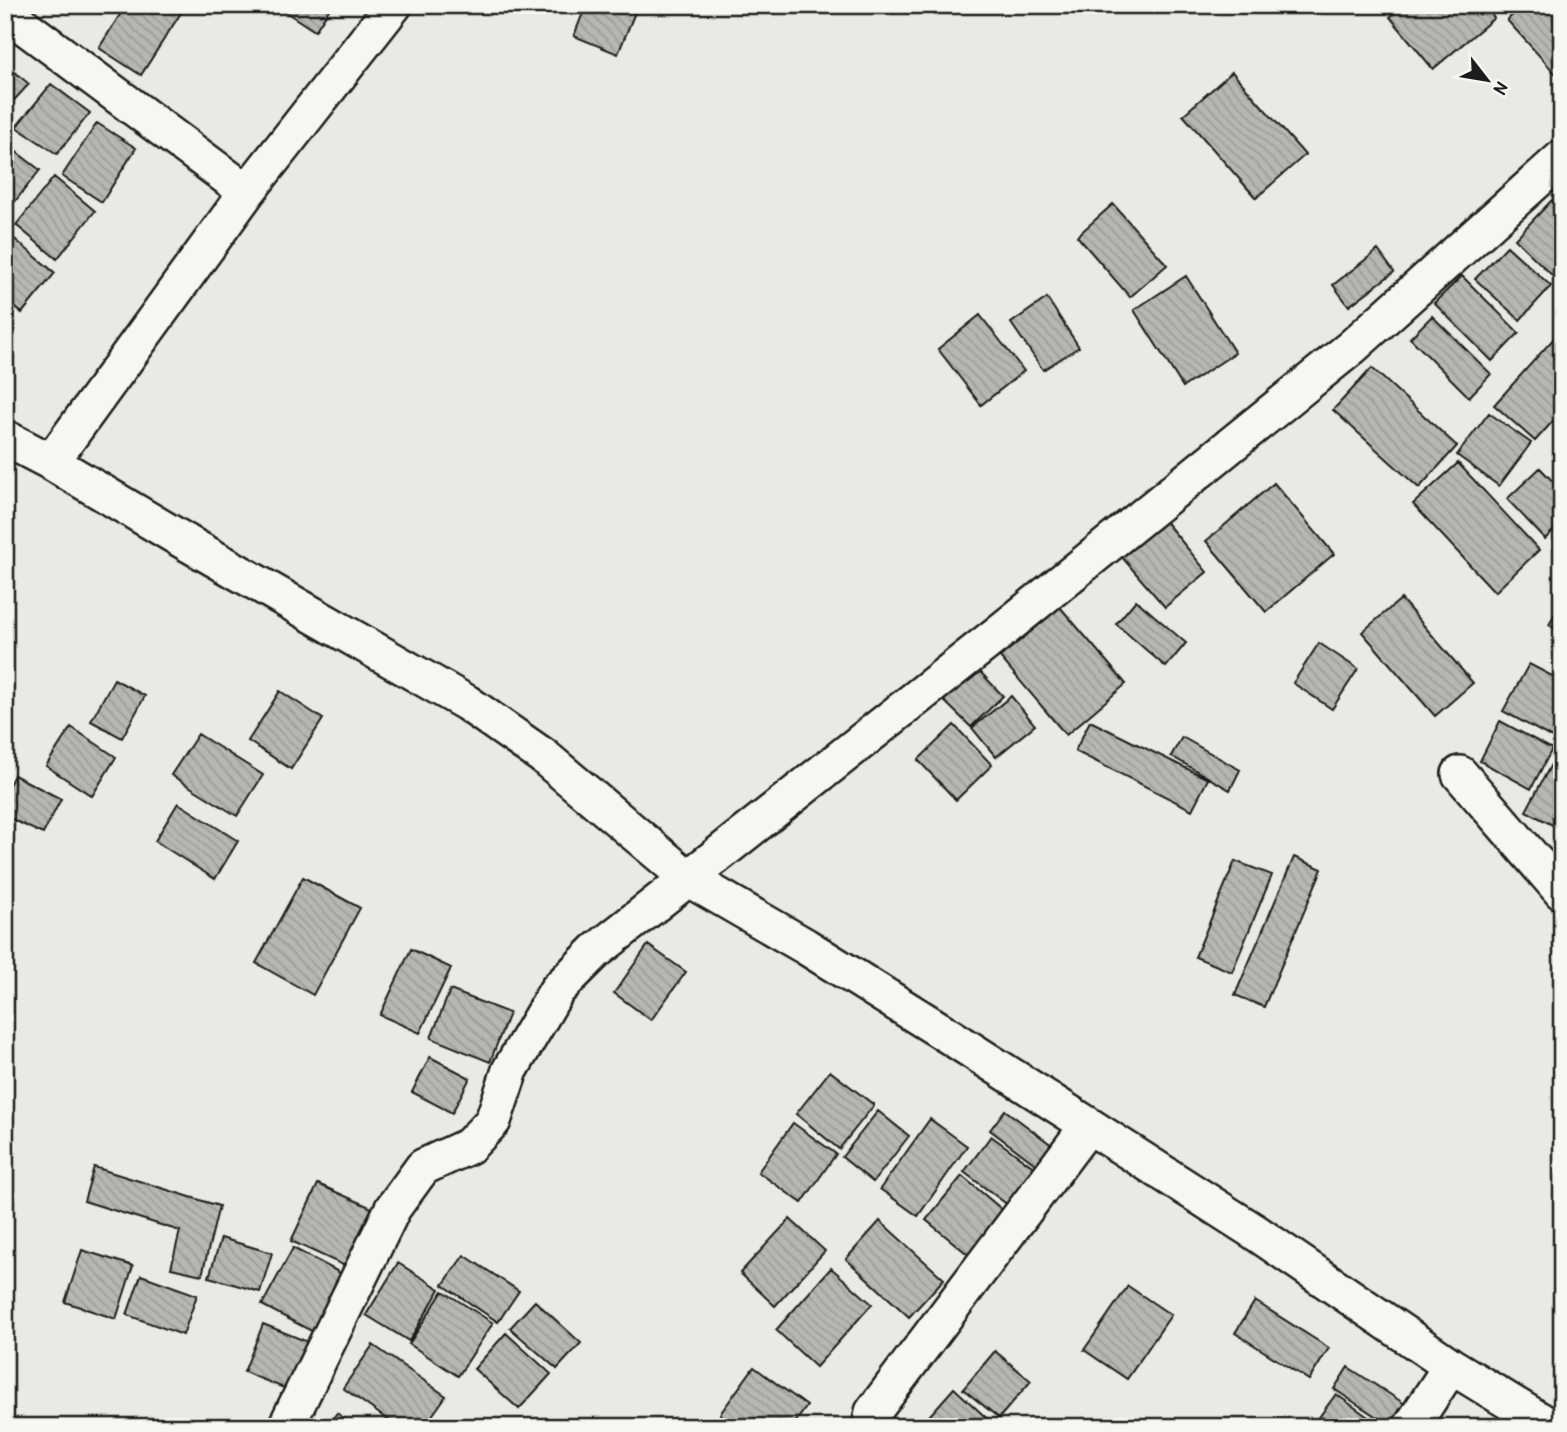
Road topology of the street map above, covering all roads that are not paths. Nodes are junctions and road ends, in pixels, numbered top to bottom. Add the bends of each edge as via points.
1 (394, 5) edge
2 (5, 12) edge
3 (1562, 158) edge
4 (247, 192) junction
5 (5, 438) edge
6 (51, 462) junction
7 (1460, 774) dead end
8 (688, 879) junction
9 (1562, 892) edge
10 (1088, 1126) junction
11 (1451, 1366) junction
12 (286, 1427) edge
13 (870, 1427) edge
14 (1411, 1427) edge
15 (1551, 1427) edge

1 - 4 street
2 - 4 street
3 - 8 street via 1352,347
4 - 6 street
5 - 6 street
6 - 8 street via 467,703 543,756
7 - 9 street
8 - 10 street via 805,946
8 - 12 street via 596,951 557,990 510,1070 493,1121 469,1146 424,1167 393,1208
10 - 11 street via 1255,1232
10 - 13 street via 873,1412
11 - 14 street
11 - 15 street

